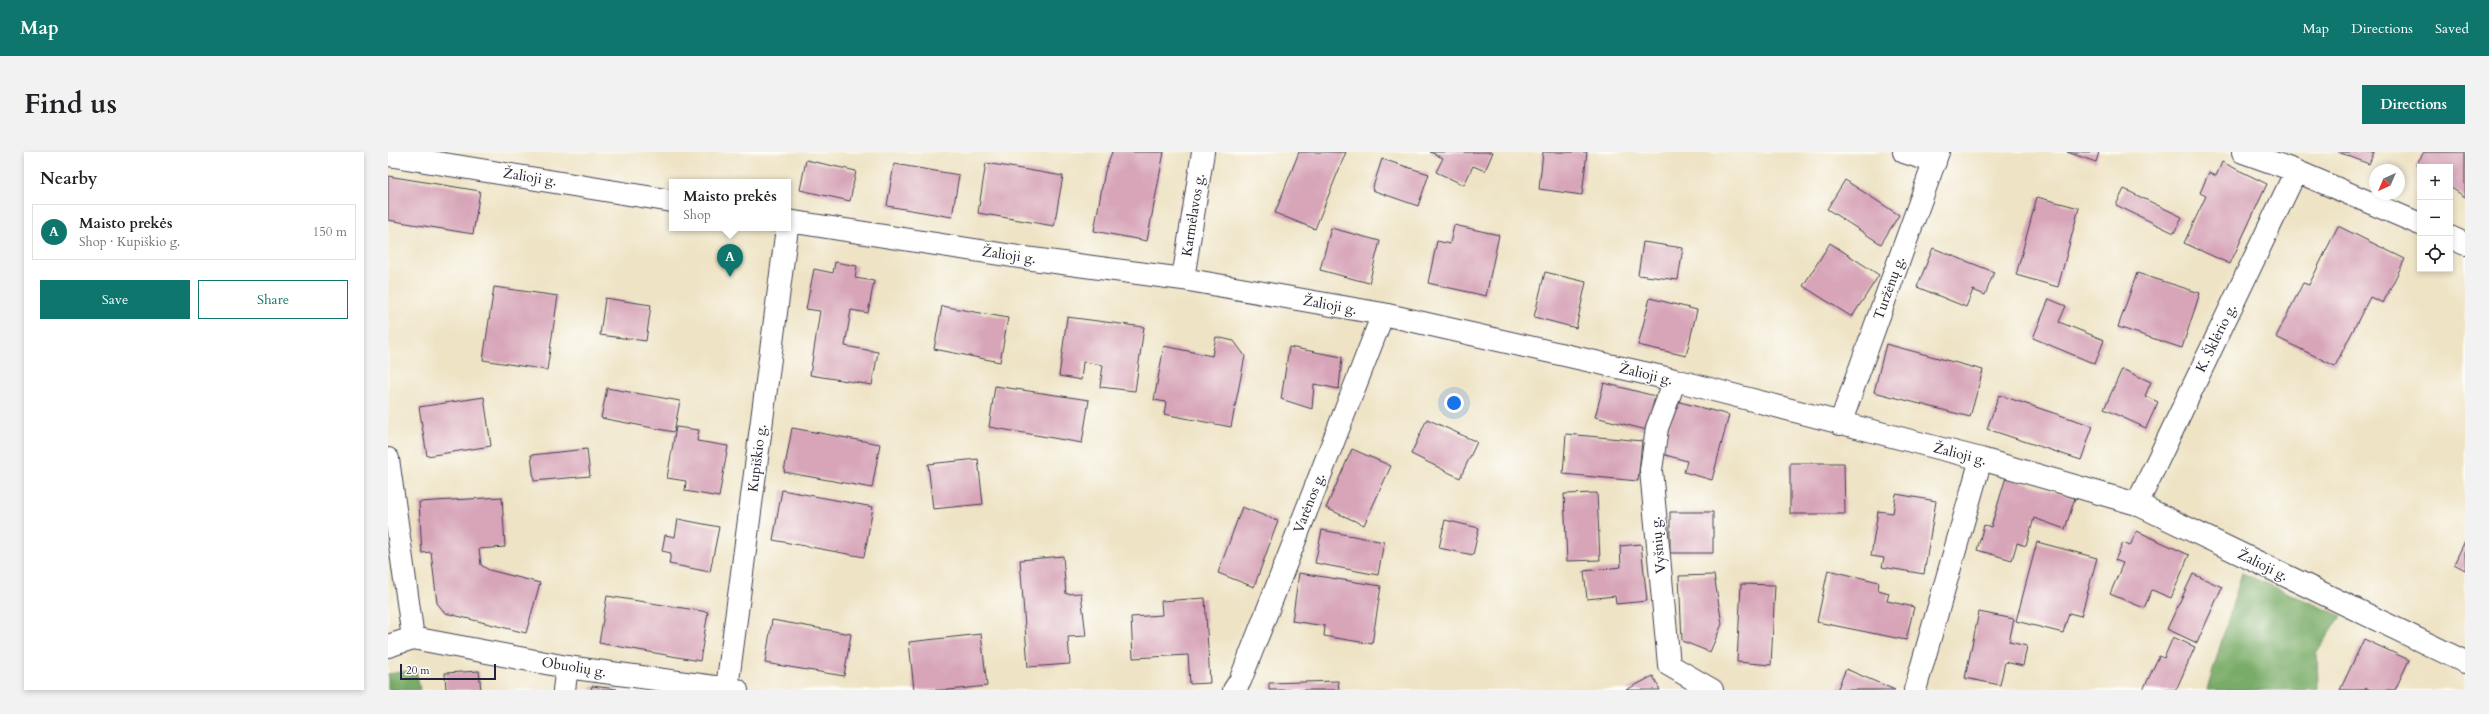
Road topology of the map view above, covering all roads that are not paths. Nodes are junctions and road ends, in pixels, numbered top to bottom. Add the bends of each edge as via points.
1 (1203, 152) edge
2 (1904, 152) edge
3 (2243, 152) edge
4 (388, 155) edge
5 (1937, 157) edge
6 (2296, 171) junction
7 (669, 201) edge
8 (791, 221) edge
9 (2417, 223) edge
10 (787, 231) edge
11 (2453, 238) edge
12 (2465, 244) edge
13 (1183, 279) junction
14 (1383, 314) junction
15 (1675, 380) junction
16 (1840, 424) junction
17 (388, 459) edge
18 (1981, 459) junction
19 (2136, 504) junction
20 (413, 638) junction
21 (388, 646) edge
22 (2465, 662) edge
23 (567, 667) junction
24 (732, 689) edge
25 (564, 690) edge
26 (1234, 690) edge
27 (1712, 690) edge
28 (1915, 690) edge

1 - 13 street, Karmėlavos g.
2 - 5 street
3 - 6 street
4 - 7 street, Žalioji g.
5 - 16 street, Turžėnų g.
6 - 9 street
6 - 19 street, K. Šklėrio g.
8 - 13 street, Žalioji g. via 1025,258
10 - 24 street, Kupiškio g.
11 - 12 street
13 - 14 street, Žalioji g.
14 - 15 street, Žalioji g.
14 - 26 street, Varėnos g.
15 - 16 street, Žalioji g.
15 - 27 street, Vyšnių g. via 1657,428 1651,470 1670,665
16 - 18 street, Žalioji g.
17 - 20 street
18 - 19 street, Žalioji g.
18 - 28 street
19 - 22 street, Žalioji g.
20 - 21 street
20 - 23 street, Obuolių g.
23 - 24 street, Obuolių g.
23 - 25 street

